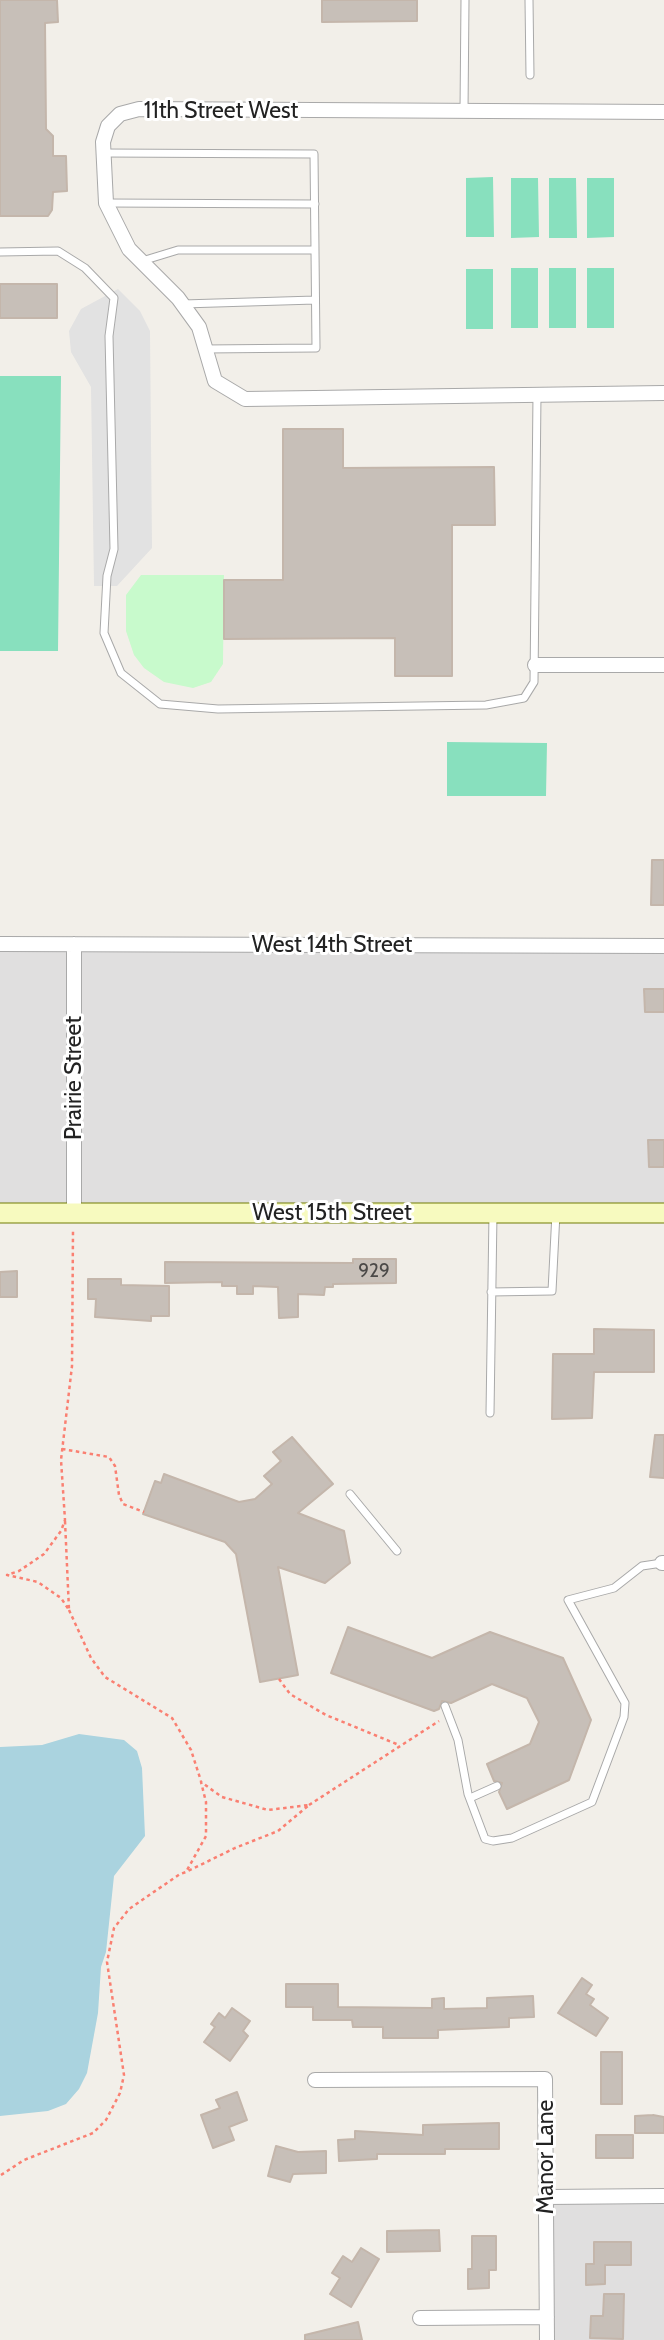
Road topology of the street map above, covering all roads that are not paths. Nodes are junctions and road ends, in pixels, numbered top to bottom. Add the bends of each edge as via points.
1 (465, 0) edge
2 (529, 0) edge
3 (530, 75) dead end
4 (464, 111) junction
5 (664, 112) edge
6 (103, 153) junction
7 (106, 203) junction
8 (315, 204) junction
9 (315, 250) junction
10 (0, 252) edge
11 (141, 261) junction
12 (315, 299) junction
13 (182, 304) junction
14 (205, 349) junction
15 (664, 393) edge
16 (537, 396) junction
17 (535, 665) junction
18 (664, 665) edge
19 (0, 944) edge
20 (74, 944) junction
21 (664, 946) edge
22 (0, 1213) edge
23 (74, 1213) junction
24 (492, 1213) junction
25 (556, 1213) junction
26 (664, 1213) edge
27 (491, 1292) junction
28 (490, 1413) dead end
29 (350, 1493) dead end
30 (397, 1551) dead end
31 (663, 1563) edge
32 (444, 1706) dead end
33 (497, 1786) dead end
34 (470, 1798) junction
35 (315, 2080) dead end
36 (664, 2196) edge
37 (546, 2197) junction
38 (547, 2317) junction
39 (420, 2319) dead end
40 (547, 2340) edge

1 - 4 lane
2 - 3 lane
4 - 5 street, 11th Street West
4 - 6 street, 11th Street West via 139,110 120,114 108,126
6 - 7 street, 11th Street West
6 - 8 lane via 314,154
7 - 8 lane
7 - 11 street, 11th Street West via 129,249
8 - 9 lane
9 - 11 lane via 178,250
9 - 12 lane
10 - 17 lane via 58,251 85,268 114,298 109,336 114,549 107,576 104,633 121,673 160,704 218,709 486,705 524,698 534,681
11 - 13 street, 11th Street West
12 - 13 lane
12 - 14 lane via 316,348
13 - 14 street, 11th Street West via 199,327
14 - 16 street, 11th Street West via 215,382 245,399
15 - 16 street, 11th Street West
16 - 17 lane
17 - 18 street
19 - 20 street, West 14th Street
20 - 21 street, West 14th Street
20 - 23 street, Prairie Street
22 - 23 street, West 15th Street
23 - 24 street, West 15th Street
24 - 25 street, West 15th Street
24 - 27 lane
25 - 26 street, West 15th Street
25 - 27 lane via 552,1291
27 - 28 lane
29 - 30 lane
31 - 34 lane via 642,1566 614,1588 568,1600 625,1703 592,1802 512,1838 493,1841 485,1839
32 - 34 lane via 458,1740
33 - 34 lane
35 - 37 street, Manor Lane via 545,2079
36 - 37 street
37 - 38 street, Manor Lane
38 - 39 street
38 - 40 street, Manor Lane

